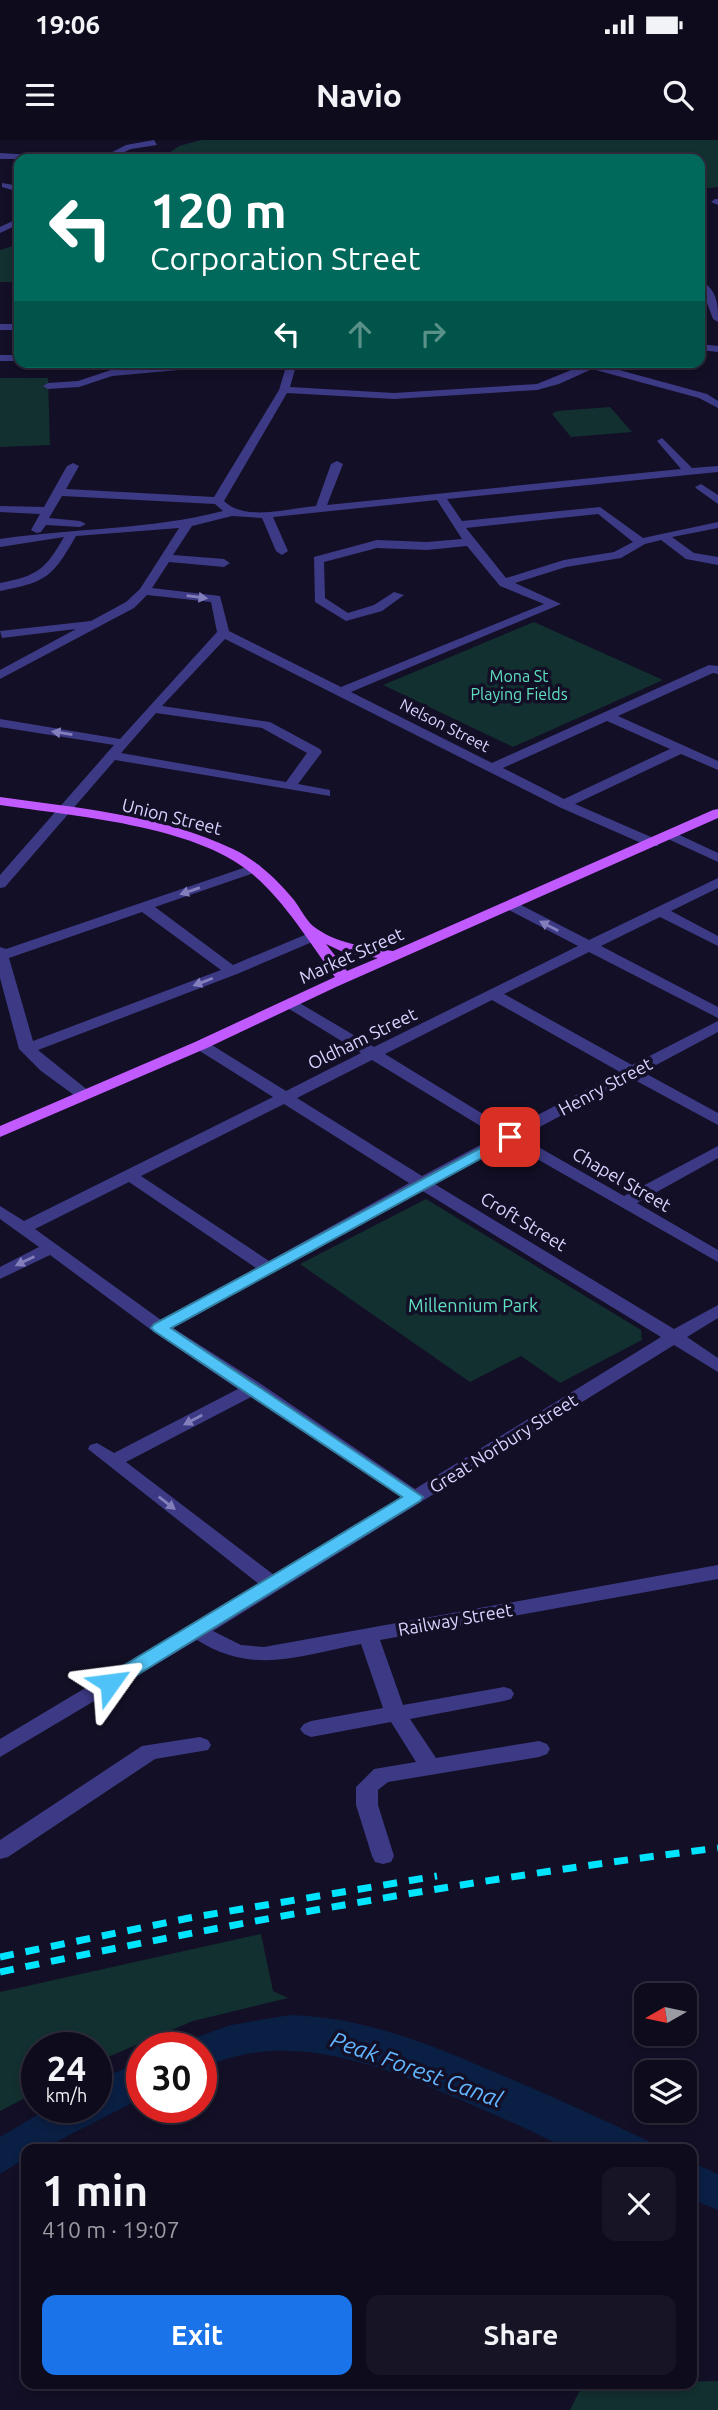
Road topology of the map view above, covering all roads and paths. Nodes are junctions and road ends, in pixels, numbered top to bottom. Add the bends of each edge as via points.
1 (119, 142) dead end
2 (154, 143) dead end
3 (129, 147) junction
4 (114, 154) edge
5 (705, 288) edge
6 (718, 319) edge
7 (168, 368) edge
8 (290, 368) edge
9 (586, 368) edge
10 (598, 368) edge
11 (48, 386) dead end
12 (284, 390) junction
13 (718, 405) edge
14 (662, 441) dead end
15 (337, 464) dead end
16 (73, 466) dead end
17 (718, 470) edge
18 (690, 472) junction
19 (701, 487) dead end
20 (58, 492) junction
21 (440, 497) junction
22 (218, 501) junction
23 (718, 501) edge
24 (0, 509) edge
25 (323, 509) junction
26 (230, 513) junction
27 (266, 514) junction
28 (45, 516) junction
29 (188, 524) junction
30 (460, 525) junction
31 (718, 525) edge
32 (143, 528) junction
33 (72, 533) junction
34 (662, 536) junction
35 (33, 537) junction
36 (470, 542) junction
37 (641, 542) junction
38 (0, 543) edge
39 (282, 551) dead end
40 (166, 558) junction
41 (718, 561) edge
42 (224, 564) dead end
43 (504, 583) junction
44 (0, 587) edge
45 (144, 591) junction
46 (398, 595) dead end
47 (97, 622) junction
48 (223, 633) junction
49 (2, 634) dead end
50 (715, 668) edge
51 (0, 675) edge
52 (341, 692) junction
53 (154, 709) junction
54 (608, 716) junction
55 (0, 723) edge
56 (123, 743) junction
57 (681, 749) junction
58 (113, 756) junction
59 (718, 766) edge
60 (492, 768) junction
61 (289, 787) junction
62 (325, 793) dead end
63 (0, 801) edge
64 (565, 804) junction
65 (64, 811) junction
66 (718, 813) edge
67 (671, 835) junction
68 (653, 843) junction
69 (718, 858) edge
70 (254, 868) junction
71 (718, 882) edge
72 (0, 884) edge
73 (510, 905) junction
74 (145, 907) junction
75 (660, 911) junction
76 (308, 932) junction
77 (718, 942) edge
78 (589, 946) junction
79 (1, 954) edge
80 (398, 954) junction
81 (232, 971) junction
82 (344, 978) junction
83 (492, 995) junction
84 (291, 1004) junction
85 (718, 1013) edge
86 (718, 1026) edge
87 (201, 1045) junction
88 (27, 1049) junction
89 (374, 1054) junction
90 (633, 1072) junction
91 (84, 1095) junction
92 (285, 1097) junction
93 (718, 1120) edge
94 (0, 1132) edge
95 (510, 1137) junction
96 (718, 1151) edge
97 (131, 1176) junction
98 (421, 1183) junction
99 (624, 1203) junction
100 (0, 1211) edge
101 (23, 1228) junction
102 (51, 1248) junction
103 (718, 1256) edge
104 (268, 1268) junction
105 (0, 1273) edge
106 (718, 1310) edge
107 (160, 1328) junction
108 (674, 1337) junction
109 (718, 1366) edge
110 (254, 1388) junction
111 (97, 1449) dead end
112 (113, 1461) junction
113 (414, 1497) junction
114 (718, 1572) edge
115 (274, 1585) junction
116 (197, 1630) junction
117 (368, 1634) junction
118 (504, 1694) dead end
119 (395, 1712) junction
120 (311, 1729) dead end
121 (200, 1745) dead end
122 (0, 1749) edge
123 (539, 1749) dead end
124 (429, 1765) junction
125 (0, 1851) edge
126 (383, 1856) dead end

1 - 3 street
2 - 3 street
3 - 4 street
5 - 6 street
7 - 11 street
8 - 12 street
9 - 12 street via 537,387 394,396
10 - 13 street via 703,396
12 - 22 street
14 - 18 street
15 - 25 street
16 - 20 street
17 - 18 street
18 - 21 street
19 - 23 street
20 - 22 street
20 - 28 street
21 - 25 street
21 - 30 street
22 - 26 street
24 - 28 street
25 - 27 street
26 - 27 street
26 - 29 street
27 - 39 street
28 - 32 street
28 - 35 street
29 - 32 street
29 - 40 street
30 - 36 street
30 - 37 street via 600,510
31 - 34 street
32 - 33 street
33 - 35 street
33 - 44 street via 48,574
34 - 37 street
34 - 41 street via 690,556
35 - 38 street
36 - 43 street
36 - 46 street via 377,544 318,560 319,598 346,617 378,608
37 - 43 street via 617,555 564,564
40 - 42 street
40 - 45 street
43 - 52 street via 555,604
45 - 47 street via 130,605
45 -> 48 street via 216,599
47 - 49 street
47 - 51 street
48 - 52 street, Nelson Street
48 - 53 street
50 - 54 street
52 - 60 street, Nelson Street
53 - 56 street
53 - 61 street via 265,725 316,752
54 - 57 street
54 - 60 street
56 -> 55 street
56 - 58 street
57 - 59 street
57 - 64 street
58 - 61 street
58 - 65 street
60 - 64 street, Nelson Street
61 - 62 street
63 - 65 main road, Union Street
64 - 68 street, Nelson Street
65 - 70 main road, Union Street via 192,838 227,850
65 - 72 street
66 - 67 main road, Market Street
67 - 68 main road, Market Street
67 - 69 street
68 - 73 main road, Market Street
70 -> 74 street
70 - 76 main road, Union Street via 285,898
71 - 75 street, Oldham Street
78 -> 73 street
73 - 80 main road, Market Street
74 - 79 street
74 - 81 street
75 - 77 street
75 - 78 street, Oldham Street
76 - 80 main road, Union Street via 350,950
76 - 81 street
76 - 82 main road, Union Street
78 - 83 street, Oldham Street
78 - 85 street
79 - 88 street
80 - 82 main road, Market Street
81 -> 88 street
82 - 84 main road, Market Street
83 - 89 street, Oldham Street
83 - 90 street
84 - 87 main road, Market Street
84 - 89 street, Chapel Street
86 - 90 street, Henry Street
87 - 91 main road, Market Street
87 - 92 street, Croft Street
88 - 91 street
89 - 92 street, Oldham Street
89 - 95 street, Chapel Street
90 - 93 street
90 - 95 street, Henry Street
91 - 94 main road, Market Street
92 - 97 street, Oldham Street
92 - 98 street, Croft Street
95 - 98 street, Henry Street
95 - 99 street, Chapel Street
96 - 99 street
97 - 101 street, Oldham Street
97 - 104 street
98 - 104 street, Henry Street
98 - 108 street, Croft Street
99 - 103 street, Chapel Street
100 - 101 street
101 - 102 street
102 -> 105 street
102 - 107 street
104 - 107 street, Henry Street
106 - 108 street, Great Norbury Street
107 - 110 street
108 - 109 street, Croft Street
108 - 113 street, Great Norbury Street
110 -> 112 street
110 - 113 street
111 - 112 street
112 -> 115 street
113 - 115 street, Great Norbury Street
114 - 117 street, Railway Street
115 - 116 street, Great Norbury Street
116 - 117 street, Railway Street via 228,1650 251,1656
116 - 122 street, Great Norbury Street
117 - 119 street
118 - 119 street
119 - 120 street
119 - 124 street
121 - 125 street via 150,1752
123 - 124 street
124 - 126 street via 383,1775 367,1787 367,1805

